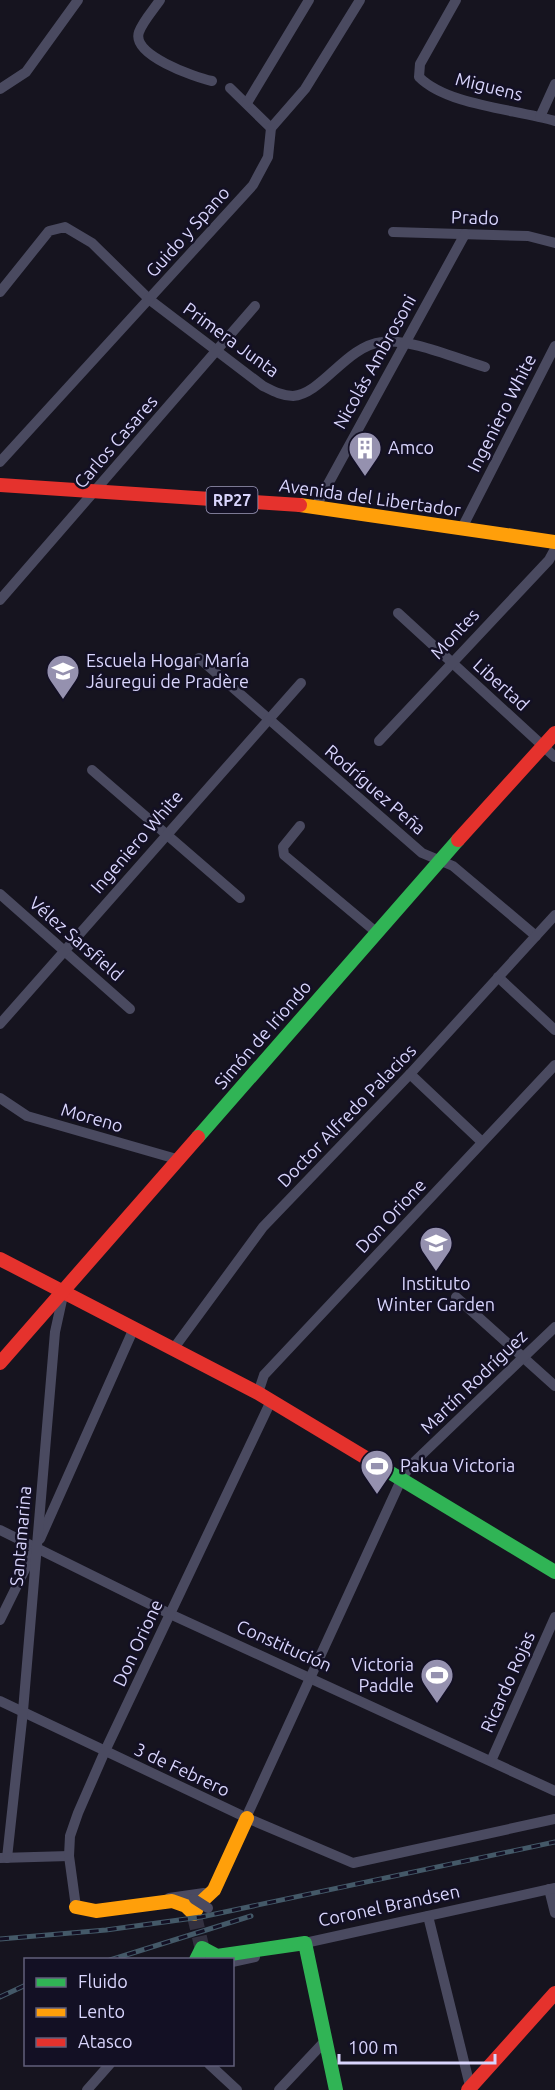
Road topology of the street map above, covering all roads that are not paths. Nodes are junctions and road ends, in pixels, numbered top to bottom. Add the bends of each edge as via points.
1 (78, 0) edge
2 (160, 0) edge
3 (309, 0) edge
4 (360, 0) edge
5 (456, 0) edge
6 (212, 81) dead end
7 (555, 84) edge
8 (230, 88) dead end
9 (0, 89) edge
10 (247, 103) junction
11 (540, 117) junction
12 (555, 121) edge
13 (271, 128) junction
14 (393, 232) dead end
15 (465, 234) junction
16 (555, 243) edge
17 (0, 292) edge
18 (150, 300) junction
19 (255, 306) dead end
20 (403, 343) junction
21 (555, 346) edge
22 (216, 352) junction
23 (485, 367) dead end
24 (0, 462) edge
25 (0, 485) edge
26 (97, 490) junction
27 (316, 506) junction
28 (462, 528) junction
29 (555, 542) edge
30 (555, 549) edge
31 (0, 600) edge
32 (398, 613) dead end
33 (199, 658) dead end
34 (452, 662) junction
35 (301, 683) dead end
36 (267, 719) junction
37 (555, 733) edge
38 (379, 741) dead end
39 (543, 746) junction
40 (555, 757) edge
41 (92, 770) dead end
42 (300, 826) dead end
43 (166, 834) junction
44 (438, 859) junction
45 (0, 894) edge
46 (240, 898) dead end
47 (555, 915) edge
48 (376, 932) junction
49 (536, 936) junction
50 (64, 950) junction
51 (498, 977) junction
52 (130, 1009) dead end
53 (0, 1024) edge
54 (555, 1030) edge
55 (555, 1065) edge
56 (410, 1074) junction
57 (0, 1098) edge
58 (482, 1142) junction
59 (180, 1160) junction
60 (0, 1259) edge
61 (64, 1290) junction
62 (456, 1297) dead end
63 (134, 1328) junction
64 (555, 1328) edge
65 (174, 1348) junction
66 (523, 1359) junction
67 (0, 1363) edge
68 (555, 1386) edge
69 (258, 1394) junction
70 (271, 1401) junction
71 (402, 1478) junction
72 (0, 1530) edge
73 (37, 1546) junction
74 (555, 1572) edge
75 (170, 1614) junction
76 (555, 1617) edge
77 (0, 1620) edge
78 (310, 1676) junction
79 (0, 1701) edge
80 (23, 1711) junction
81 (105, 1752) junction
82 (491, 1761) junction
83 (555, 1791) edge
84 (247, 1818) junction
85 (555, 1819) edge
86 (69, 1856) junction
87 (4, 1858) edge
88 (552, 1889) edge
89 (192, 1898) junction
90 (76, 1907) junction
91 (555, 1913) edge
92 (428, 1916) junction
93 (305, 1943) junction
94 (287, 1947) junction
95 (197, 1958) edge
96 (234, 1962) edge
97 (555, 1993) edge
98 (326, 2040) junction
99 (108, 2066) edge
100 (211, 2066) edge
101 (470, 2089) edge
102 (87, 2090) edge
103 (237, 2090) edge
104 (279, 2090) edge
105 (336, 2090) edge

1 - 9 street via 26,72
2 - 6 street via 139,32 143,50 184,72
3 - 10 street
4 - 13 street via 305,90
5 - 11 street, Miguens via 420,64 419,77 428,86 449,95
7 - 11 street
8 - 10 street
10 - 13 street
11 - 12 street, Miguens
13 - 18 street, Guido y Spano via 268,158 253,185
14 - 15 street, Prado
15 - 16 street, Prado via 528,236
15 - 20 street, Nicolás Ambrosoni
17 - 18 street, Primera Junta via 49,231 65,226 92,243
18 - 22 street, Primera Junta
18 - 24 street, Guido y Spano
19 - 22 street, Carlos Casares
20 - 22 street, Primera Junta via 384,341 361,348 295,396 263,386
20 - 23 street, Primera Junta
20 - 27 street, Nicolás Ambrosoni
21 - 28 street, Ingeniero White
22 - 26 street, Carlos Casares
25 - 26 street, Avenida del Libertador / RP27
26 - 27 street, Avenida del Libertador / RP27
26 - 31 street, Carlos Casares
27 - 28 street, Avenida del Libertador / RP27
28 - 29 street, Avenida del Libertador / RP27
30 - 34 street, Montes
32 - 34 street, Libertad
33 - 36 street, Rodríguez Peña
34 - 38 street, Montes
34 - 39 street, Libertad
35 - 36 street, Ingeniero White
36 - 43 street, Ingeniero White
36 - 44 street, Rodríguez Peña via 422,853
37 - 39 street, Simón de Iriondo
39 - 40 street, Libertad
39 - 44 street, Simón de Iriondo
41 - 43 street
42 - 48 street via 283,847 284,855
43 - 46 street
43 - 50 street, Ingeniero White
44 - 48 street, Simón de Iriondo
44 - 49 street, Rodríguez Peña via 453,866
45 - 50 street, Vélez Sarsfield
47 - 49 street, Doctor Alfredo Palacios
48 - 59 street, Simón de Iriondo
49 - 51 street, Doctor Alfredo Palacios
50 - 52 street, Vélez Sarsfield
50 - 53 street, Ingeniero White
51 - 54 street
51 - 56 street, Doctor Alfredo Palacios
55 - 58 street, Don Orione
56 - 58 street
56 - 65 street, Doctor Alfredo Palacios via 263,1227
57 - 59 street, Moreno via 27,1116
58 - 69 street, Don Orione via 264,1375
59 - 61 street, Simón de Iriondo
60 - 61 street
61 - 63 street
61 - 67 street, Simón de Iriondo
61 - 73 street, Santamarina via 56,1332
62 - 66 street
63 - 65 street
63 - 73 street
64 - 66 street, Martín Rodríguez
65 - 69 street
66 - 68 street
66 - 71 street, Martín Rodríguez
69 - 70 street
70 - 71 street
70 - 75 street, Don Orione
71 - 74 street
71 - 78 street, Martín Rodríguez
72 - 73 street, Constitución
73 - 75 street, Constitución
73 - 77 street
73 - 80 street, Santamarina
75 - 78 street, Constitución
75 - 81 street, Don Orione
76 - 82 street, Ricardo Rojas
78 - 82 street, Constitución
78 - 84 street, Martín Rodríguez
79 - 80 street, 3 de Febrero
80 - 81 street, 3 de Febrero
80 - 87 street, Santamarina
81 - 84 street, 3 de Febrero
81 - 86 street, Don Orione via 70,1836
82 - 83 street, Constitución
84 - 85 street, 3 de Febrero via 353,1863
84 - 89 street, Martín Rodríguez via 236,1831 207,1890
84 - 89 street, Martín Rodríguez, bridge via 246,1834 208,1908
84 - 90 street via 214,1890 194,1914 172,1901 96,1911
86 - 87 street
86 - 90 street, Don Orione
88 - 91 street
88 - 92 street, Coronel Brandsen
89 - 90 street
92 - 93 street, Coronel Brandsen
92 - 101 street
93 - 94 street, Coronel Brandsen
93 - 98 street
94 - 95 street via 216,1956 202,1948
94 - 96 street, Coronel Brandsen
97 - 101 street
98 - 104 street
98 - 105 street
99 - 102 street
100 - 103 street

